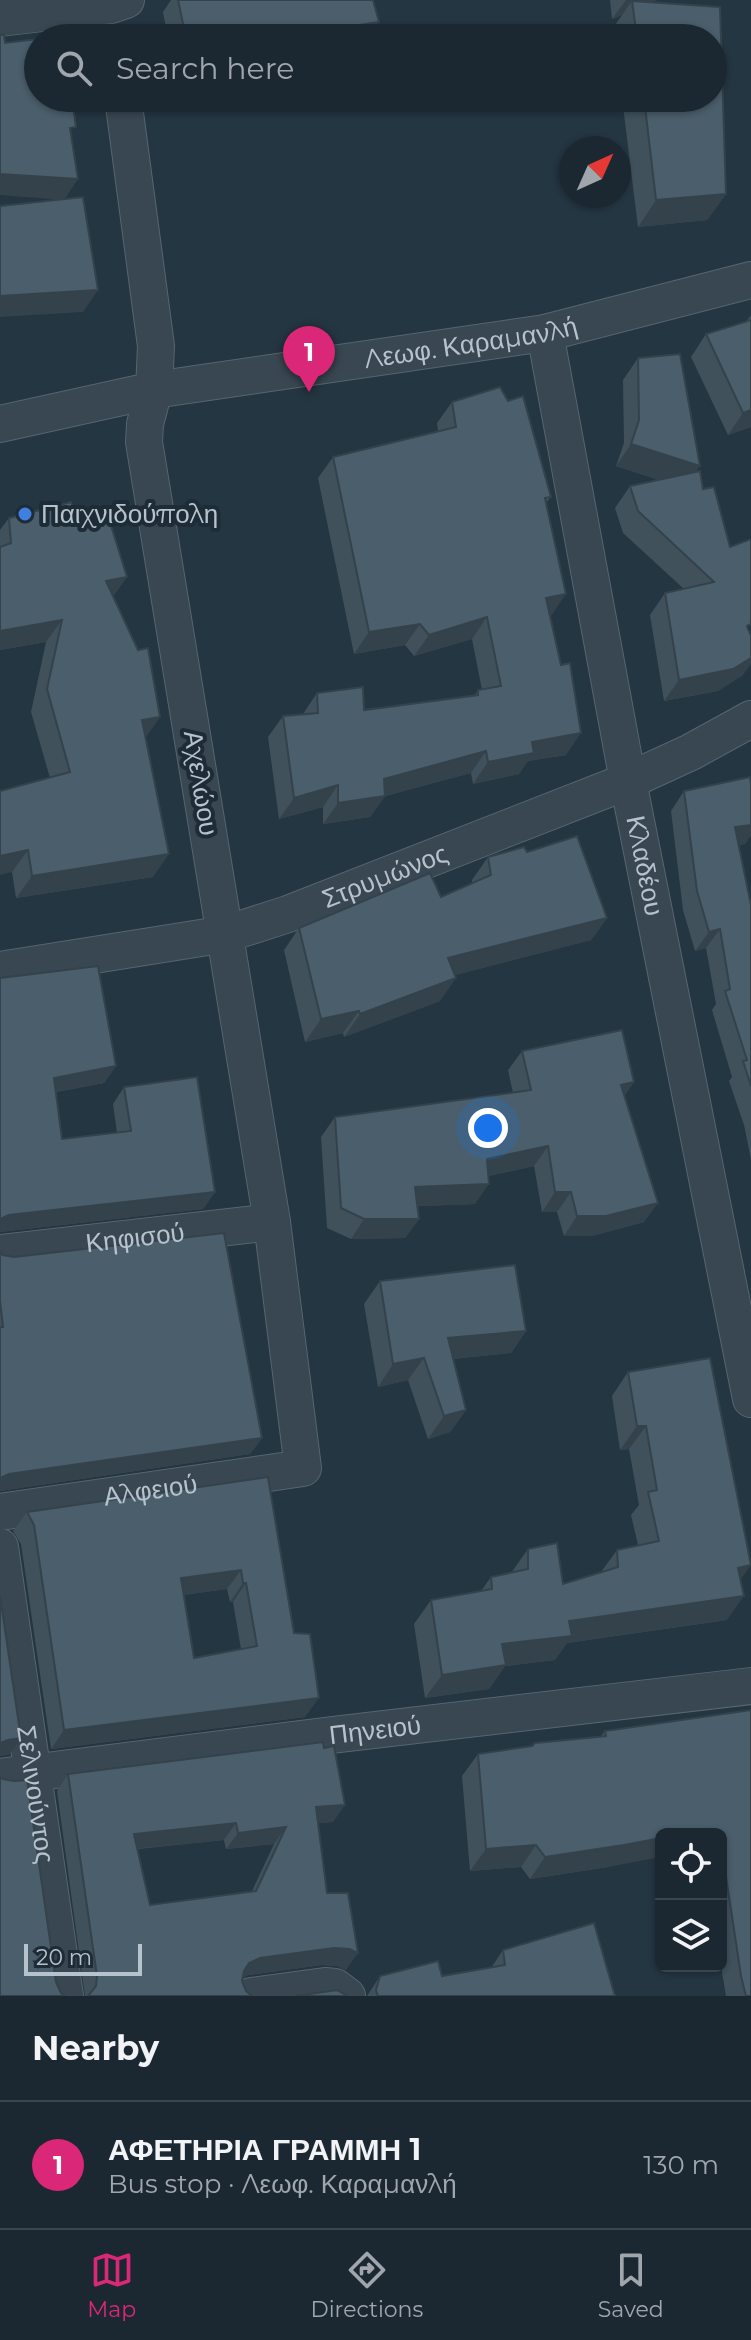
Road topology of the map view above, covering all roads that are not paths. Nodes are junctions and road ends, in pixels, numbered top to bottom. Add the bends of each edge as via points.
1 (117, 14) edge
2 (0, 18) edge
3 (125, 112) edge
4 (751, 280) edge
5 (545, 333) junction
6 (154, 390) junction
7 (0, 424) edge
8 (751, 719) edge
9 (628, 781) junction
10 (226, 934) junction
11 (0, 970) edge
12 (272, 1222) junction
13 (0, 1253) edge
14 (751, 1399) edge
15 (303, 1468) joint
16 (0, 1512) edge
17 (0, 1547) edge
18 (751, 1686) edge
19 (16, 1775) edge
20 (346, 1995) edge
21 (65, 1996) edge
22 (251, 1996) edge

1 - 2 street
3 - 6 street, Αχελώου via 156,346
4 - 5 street, Λεωφ. Καραμανλή
5 - 6 street, Λεωφ. Καραμανλή
5 - 9 street, Κλαδέου
6 - 7 street, Λεωφ. Καραμανλή
6 - 10 street, Αχελώου via 144,442
8 - 9 street, Στρυμώνος
9 - 10 street, Στρυμώνος
9 - 14 street, Κλαδέου
10 - 11 street, Στρυμώνος
10 - 12 street, Αχελώου
12 - 13 street, Κηφισού
12 - 15 street, Αχελώου
15 - 16 street, Αλφειού
17 - 19 street, Σελινούντος
18 - 19 street, Πηνειού
19 - 21 street, Σελινούντος
20 - 22 street via 325,1986

